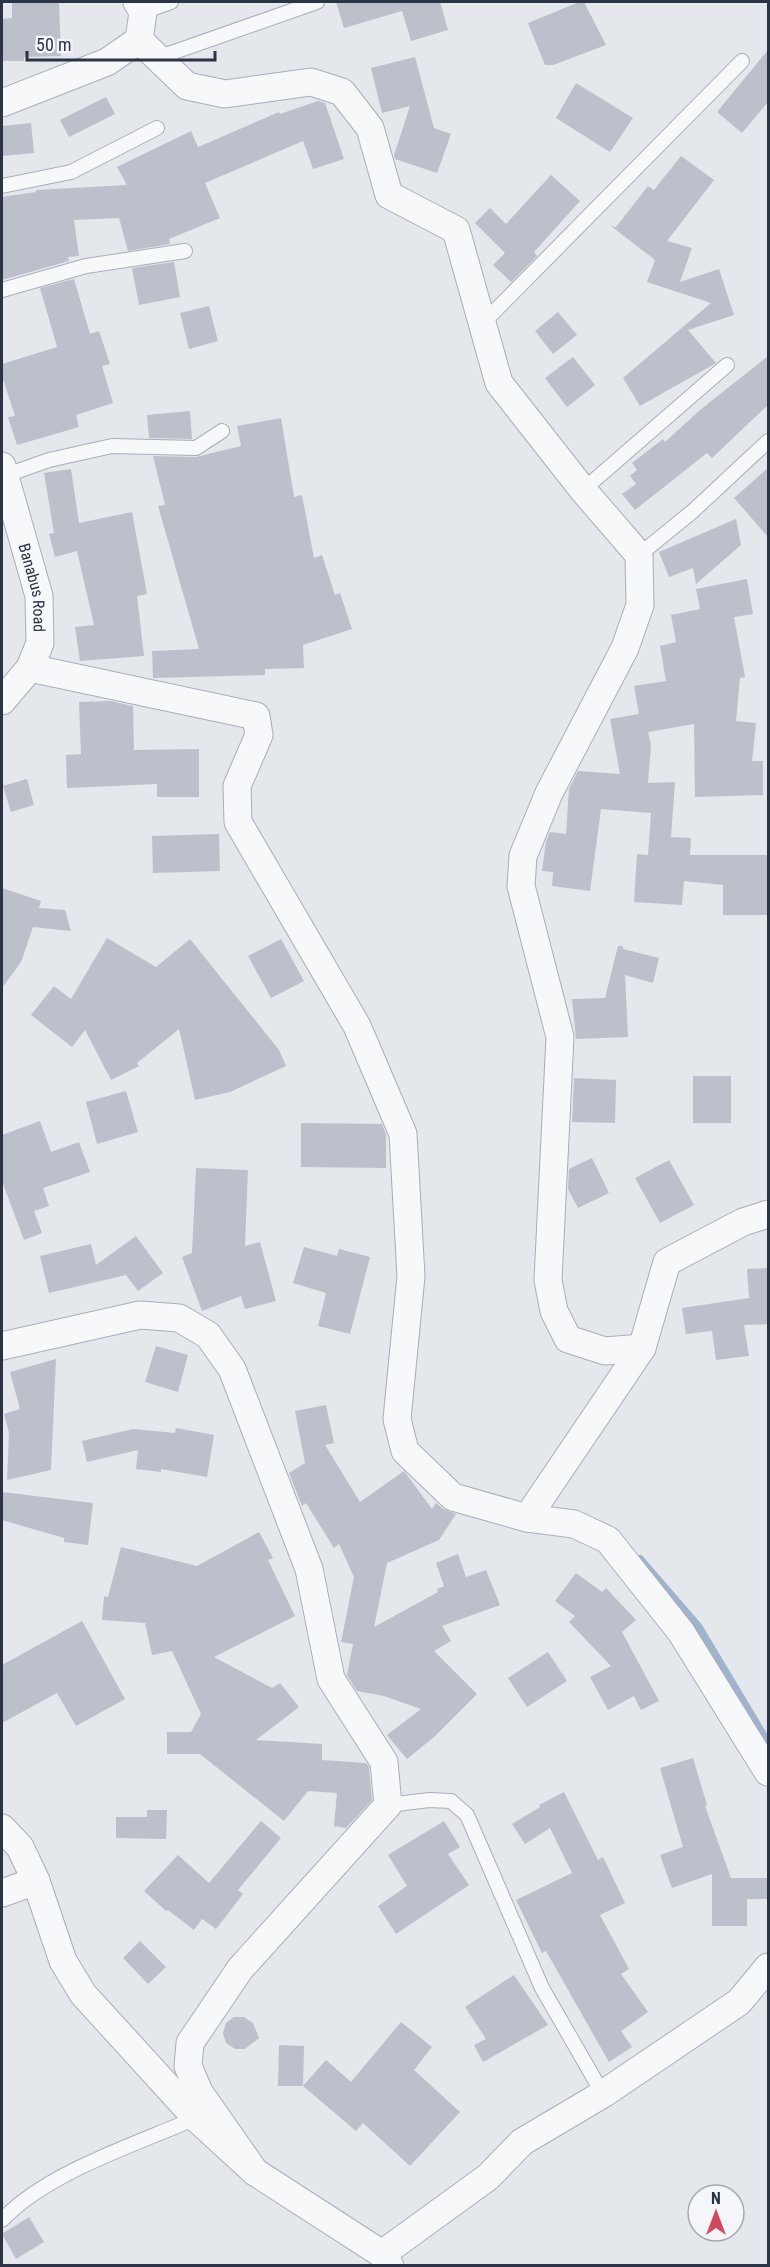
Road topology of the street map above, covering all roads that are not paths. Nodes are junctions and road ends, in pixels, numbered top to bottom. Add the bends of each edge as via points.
1 (171, 2) edge
2 (317, 2) edge
3 (140, 7) edge
4 (148, 49) junction
5 (742, 62) dead end
6 (2, 103) edge
7 (157, 128) dead end
8 (2, 186) edge
9 (185, 251) dead end
10 (2, 290) edge
11 (483, 323) junction
12 (727, 365) dead end
13 (222, 431) dead end
14 (768, 441) edge
15 (3, 471) edge
16 (583, 490) junction
17 (639, 555) junction
18 (30, 668) junction
19 (2, 701) edge
20 (768, 1214) edge
21 (2, 1346) edge
22 (642, 1348) junction
23 (527, 1518) junction
24 (768, 1772) edge
25 (388, 1804) junction
26 (2, 1828) edge
27 (36, 1881) junction
28 (2, 1893) edge
29 (768, 1967) edge
30 (603, 2094) junction
31 (196, 2118) junction
32 (255, 2172) junction
33 (2, 2220) edge
34 (386, 2260) edge

1 - 3 lane
2 - 4 lane
3 - 4 street
4 - 6 street
4 - 11 street via 187,86 225,94 311,82 342,92 370,128 389,195 456,230
5 - 11 lane
7 - 8 lane via 71,172
9 - 10 lane via 86,266
11 - 16 street via 499,383
12 - 16 lane
13 - 15 lane via 196,448 112,446
14 - 17 lane
15 - 18 street, Banabus Road via 39,596 40,644
16 - 17 street
17 - 22 street via 640,605 625,648 549,793 523,856 521,886 560,1037 548,1280 554,1311 568,1340 605,1351
18 - 19 street, Banabus Road
18 - 23 street via 256,716 259,735 237,786 238,822 357,1026 403,1134 411,1276 397,1419 405,1451 453,1497
20 - 22 street via 743,1222 667,1262
21 - 25 street via 140,1315 179,1318 208,1335 232,1369 309,1569 331,1679 384,1762
22 - 23 street
23 - 24 street via 574,1524 608,1540 681,1632
25 - 30 lane via 450,1801 467,1815 542,1988
25 - 32 street via 240,1969 190,2043 188,2066 199,2092
26 - 27 street via 20,1847
27 - 28 street
27 - 31 street via 63,1961 83,1994
29 - 30 street via 739,2002
30 - 34 street via 522,2142 488,2177
31 - 32 street
31 - 33 lane via 72,2171 15,2206
32 - 34 street

